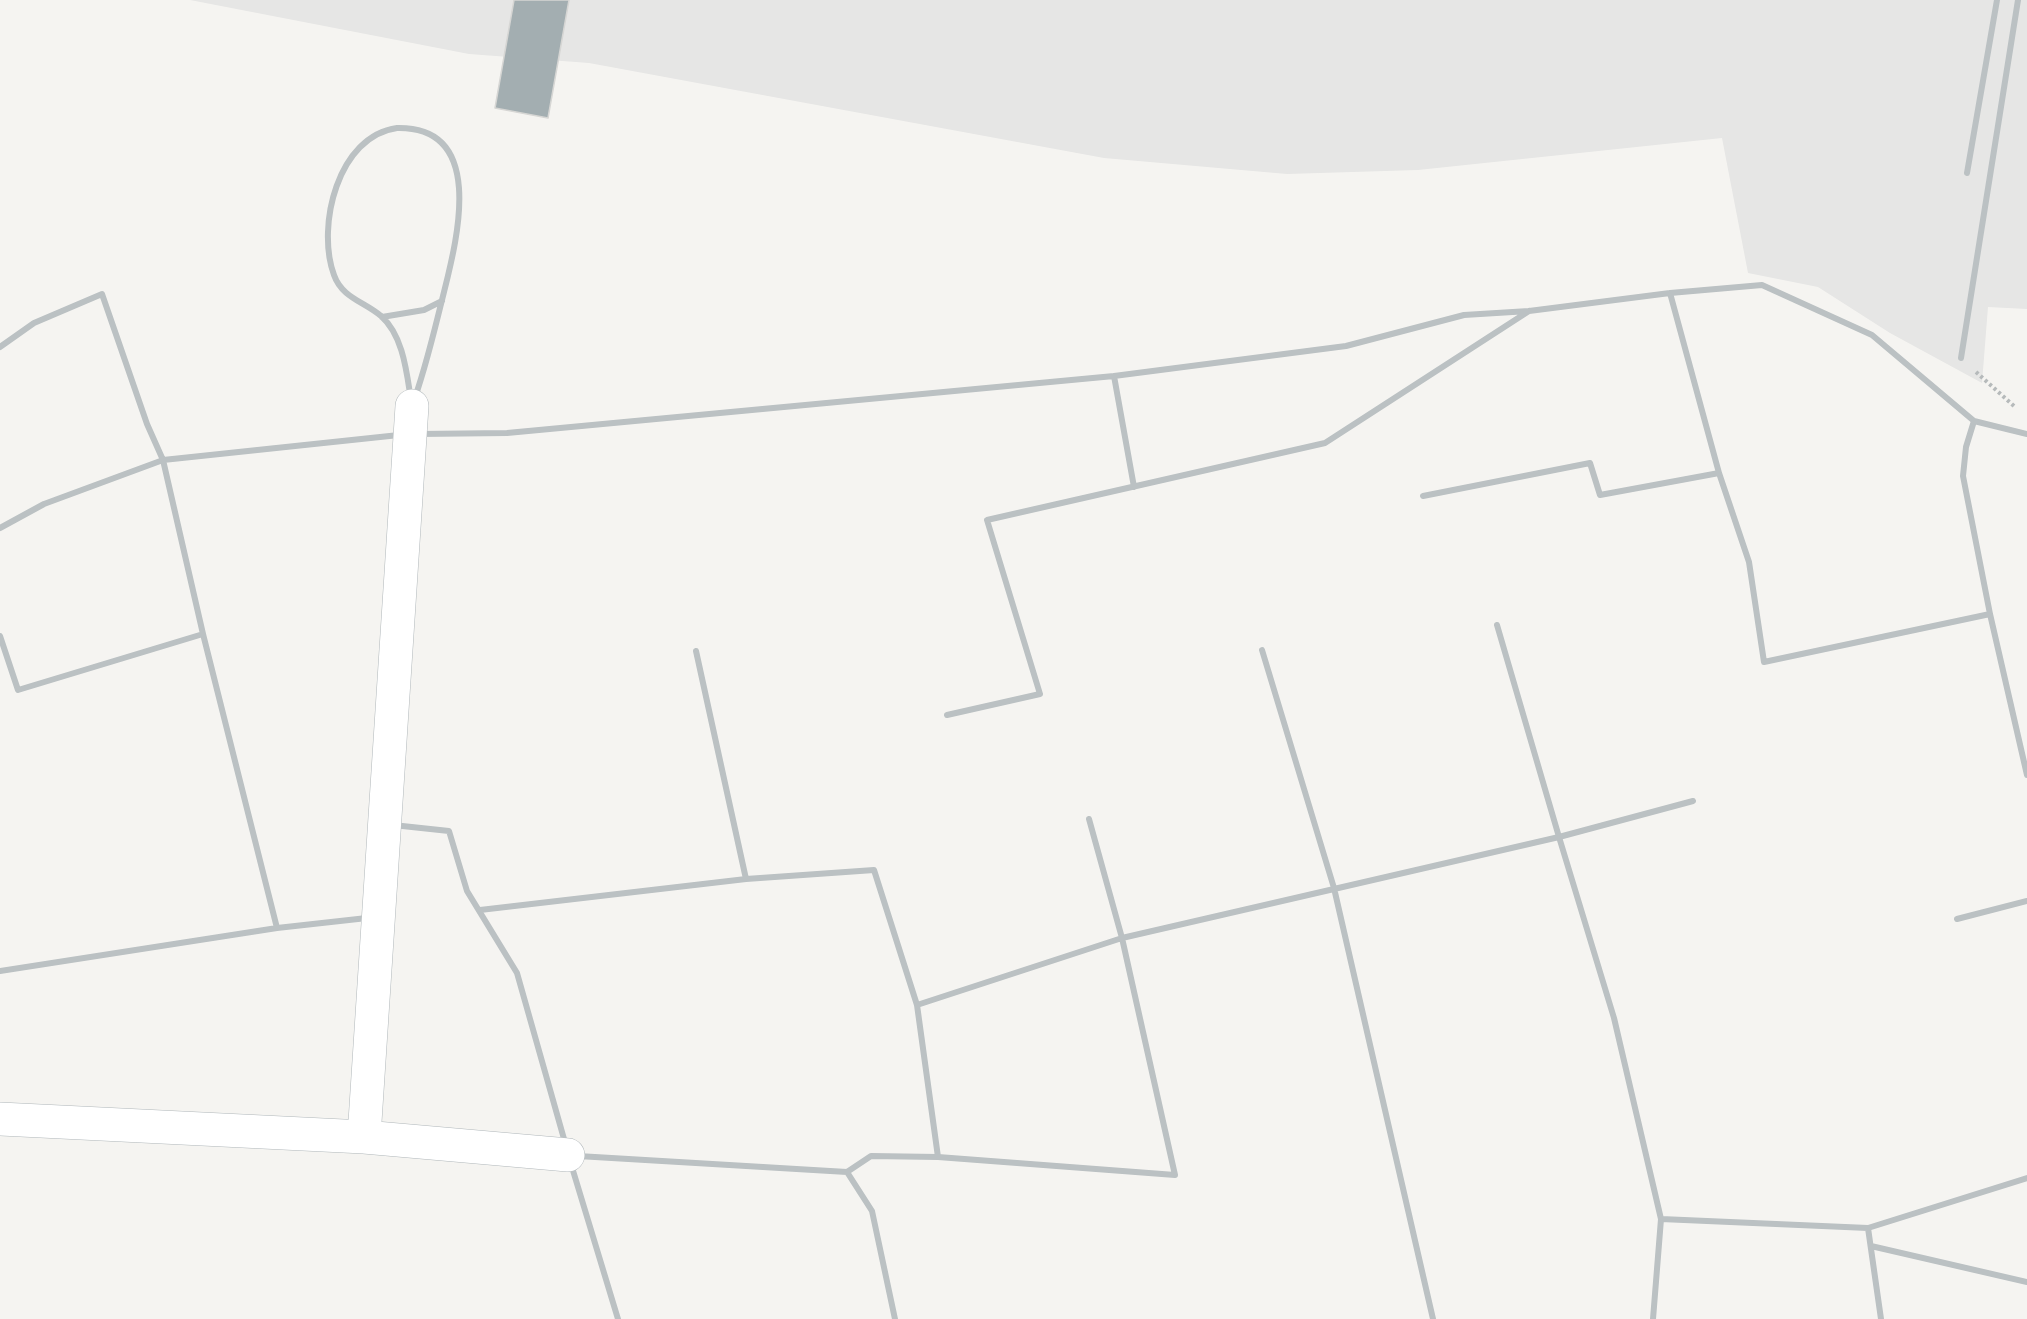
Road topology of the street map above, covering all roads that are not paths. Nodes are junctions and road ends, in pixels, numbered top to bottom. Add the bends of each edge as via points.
1 (1997, 0) edge
2 (2018, 0) edge
3 (1967, 173) dead end
4 (1670, 293) junction
5 (441, 301) junction
6 (1529, 311) junction
7 (382, 317) junction
8 (0, 347) edge
9 (1961, 358) road end
10 (1114, 376) junction
11 (410, 420) junction
12 (1974, 421) junction
13 (2027, 434) edge
14 (163, 460) junction
15 (1719, 473) junction
16 (1134, 487) junction
17 (1423, 496) dead end
18 (0, 528) edge
19 (1990, 614) junction
20 (1497, 625) dead end
21 (203, 634) junction
22 (0, 636) edge
23 (1262, 650) dead end
24 (696, 651) dead end
25 (947, 715) dead end
26 (2027, 775) edge
27 (1693, 801) dead end
28 (1089, 819) dead end
29 (384, 824) junction
30 (1560, 837) junction
31 (746, 879) junction
32 (1334, 888) junction
33 (2027, 901) edge
34 (480, 910) junction
35 (378, 916) junction
36 (1958, 919) dead end
37 (277, 928) junction
38 (1122, 938) junction
39 (0, 971) edge
40 (916, 1005) junction
41 (0, 1119) edge
42 (364, 1137) junction
43 (568, 1155) junction
44 (938, 1157) junction
45 (847, 1172) junction
46 (2027, 1178) edge
47 (1661, 1219) junction
48 (1868, 1228) junction
49 (1871, 1246) junction
50 (2027, 1282) edge
51 (618, 1319) edge
52 (895, 1319) edge
53 (1433, 1319) edge
54 (1653, 1319) edge
55 (1881, 1319) edge

1 - 3 street
2 - 9 street
4 - 6 street
4 - 12 street via 1762,285 1872,335
4 - 15 street
5 - 7 street via 424,310
5 - 7 street via 459,226 454,166 444,146 429,133 409,128 386,129 366,141 347,164 332,209 328,244 334,278 353,299
5 - 11 street
6 - 10 street via 1464,315 1346,346
6 - 16 street via 1325,442
7 - 11 street via 401,352
8 - 14 street via 34,323 102,294
10 - 11 street via 507,434
10 - 16 street
11 - 14 street
11 - 29 street
12 - 13 street
12 - 19 street via 1966,447 1964,476
14 - 18 street via 44,504
14 - 21 street
15 - 17 street via 1600,495 1590,463
15 - 19 street via 1749,562 1764,662
16 - 25 street via 987,520 1040,694
19 - 26 street
20 - 30 street
21 - 22 street via 18,690
21 - 37 street
23 - 32 street
24 - 31 street
27 - 30 street
28 - 38 street
29 - 34 street via 449,831 467,891
29 - 35 street
30 - 32 street
30 - 47 street via 1614,1018
31 - 34 street
31 - 40 street via 874,870
32 - 38 street
32 - 53 street
33 - 36 street
34 - 43 street via 518,973
35 - 37 street
35 - 42 street
37 - 39 street
38 - 40 street
38 - 44 street via 1175,1175
40 - 44 street
41 - 42 street
42 - 43 street
43 - 45 street
43 - 51 street
44 - 45 street via 871,1156
45 - 52 street via 872,1211
46 - 48 street
47 - 48 street
47 - 54 street
48 - 49 street
49 - 50 street
49 - 55 street

